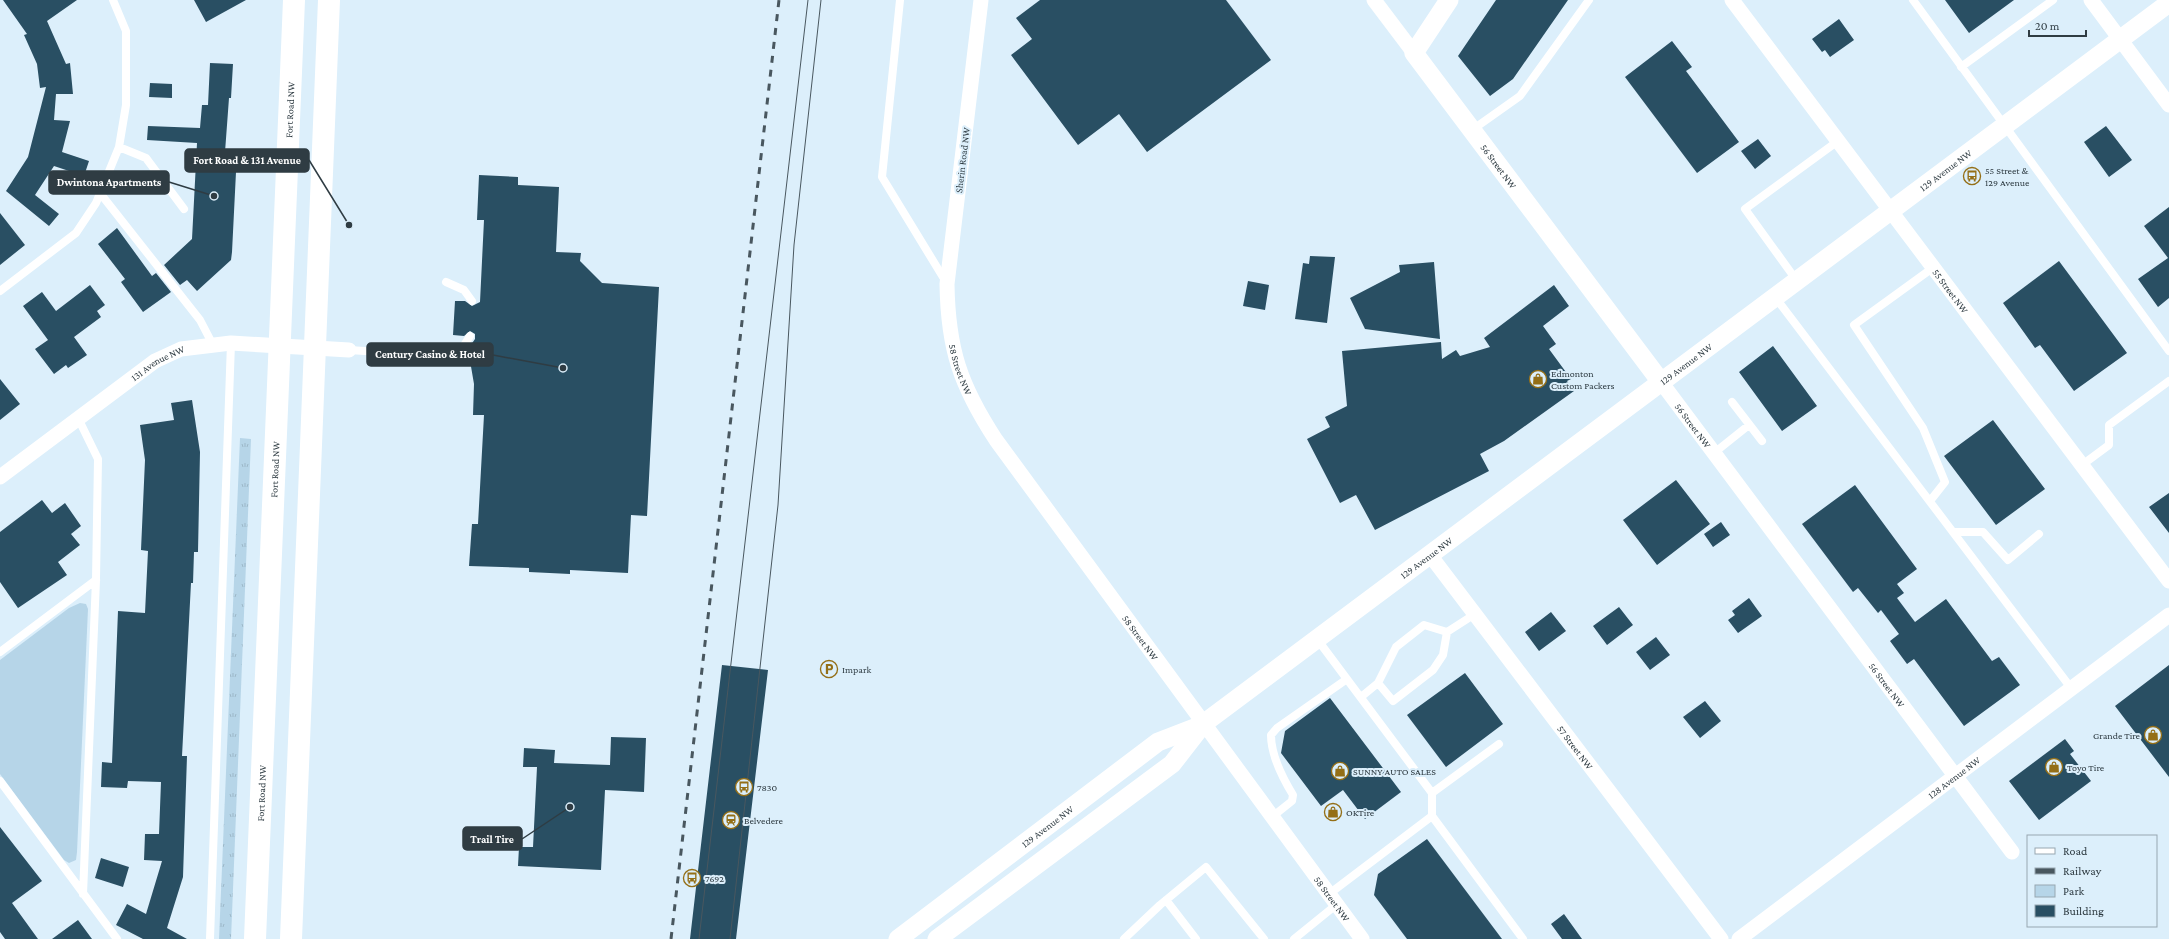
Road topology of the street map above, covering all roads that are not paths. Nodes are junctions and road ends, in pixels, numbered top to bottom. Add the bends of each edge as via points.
1 (112, 0) edge
2 (294, 0) edge
3 (329, 0) edge
4 (900, 0) edge
5 (981, 0) edge
6 (1374, 0) edge
7 (1450, 0) edge
8 (1589, 0) edge
9 (1732, 0) edge
10 (1913, 0) edge
11 (2053, 0) edge
12 (2091, 0) edge
13 (2169, 3) edge
14 (2121, 39) junction
15 (1414, 53) junction
16 (1961, 67) junction
17 (2169, 104) edge
18 (2003, 126) junction
19 (1472, 130) junction
20 (1838, 141) junction
21 (119, 147) junction
22 (100, 193) junction
23 (184, 209) dead end
24 (1891, 211) junction
25 (1934, 267) junction
26 (1797, 281) junction
27 (446, 282) dead end
28 (947, 284) junction
29 (0, 291) edge
30 (1775, 297) junction
31 (472, 301) dead end
32 (948, 321) joint
33 (470, 336) dead end
34 (231, 343) junction
35 (213, 345) junction
36 (280, 346) junction
37 (315, 348) junction
38 (349, 350) joint
39 (2169, 351) edge
40 (2169, 381) edge
41 (1661, 382) junction
42 (1732, 402) dead end
43 (78, 418) junction
44 (1750, 425) junction
45 (1762, 441) dead end
46 (1714, 453) junction
47 (2082, 465) junction
48 (0, 477) edge
49 (1930, 501) junction
50 (1954, 532) junction
51 (2039, 534) dead end
52 (1430, 555) junction
53 (96, 580) junction
54 (2169, 581) edge
55 (1475, 614) junction
56 (2169, 615) edge
57 (1447, 632) junction
58 (1317, 639) junction
59 (0, 652) edge
60 (1347, 679) junction
61 (1378, 683) junction
62 (2071, 688) junction
63 (1360, 697) junction
64 (1204, 724) junction
65 (1498, 744) dead end
66 (1955, 776) junction
67 (0, 781) edge
68 (1432, 793) junction
69 (1432, 816) junction
70 (1272, 817) junction
71 (2012, 852) dead end
72 (83, 894) junction
73 (1166, 900) junction
74 (1333, 900) junction
75 (1126, 938) edge
76 (117, 939) edge
77 (210, 939) edge
78 (255, 939) edge
79 (266, 939) edge
80 (291, 939) edge
81 (898, 939) edge
82 (937, 939) edge
83 (1196, 939) edge
84 (1264, 939) edge
85 (1294, 939) edge
86 (1362, 939) edge
87 (1524, 939) edge
88 (1721, 939) edge
89 (1738, 939) edge

1 - 21 lane via 126,31 126,105
2 - 36 main road, Fort Road NW
3 - 37 main road
4 - 28 lane via 882,177
5 - 28 street, Sherin Road NW
6 - 15 street, 56 Street NW
7 - 15 street
8 - 19 lane via 1520,96
9 - 20 street, 55 Street NW
10 - 16 lane
11 - 16 lane
12 - 14 street
13 - 14 street, 129 Avenue NW
14 - 17 street
14 - 18 street, 129 Avenue NW
15 - 19 street, 56 Street NW
16 - 18 lane
18 - 24 street, 129 Avenue NW
18 - 39 lane
19 - 41 street, 56 Street NW
20 - 24 street, 55 Street NW
20 - 26 lane via 1745,210
21 - 22 lane
21 - 23 lane via 146,158
22 - 29 lane via 76,233
22 - 35 lane via 200,320
24 - 25 street, 55 Street NW
24 - 26 street, 129 Avenue NW
25 - 47 street, 55 Street NW
25 - 49 lane via 1854,325 1923,428 1945,482
26 - 30 street, 129 Avenue NW
27 - 31 lane via 464,290
28 - 32 street, Sherin Road NW
30 - 41 street, 129 Avenue NW
30 - 49 lane
32 - 64 street, 58 Street NW via 963,380 983,421
33 - 38 lane via 463,347 442,356
34 - 35 street, 131 Avenue NW
34 - 36 street, 131 Avenue NW
34 - 77 lane
35 - 43 street, 131 Avenue NW via 181,349 155,361
36 - 37 street, 131 Avenue NW
36 - 78 main road, Fort Road NW
37 - 38 street, 131 Avenue NW
37 - 80 main road
40 - 47 lane via 2109,425 2109,445
41 - 46 street, 56 Street NW
41 - 52 street, 129 Avenue NW
42 - 44 lane
43 - 48 street, 131 Avenue NW
43 - 53 lane via 98,459
44 - 45 lane
44 - 46 lane
46 - 66 street, 56 Street NW
47 - 54 street, 55 Street NW
49 - 50 lane
50 - 51 lane via 1983,532 2008,560
50 - 62 lane
52 - 55 street, 57 Street NW
52 - 58 street, 129 Avenue NW
53 - 59 lane
53 - 72 lane
55 - 57 lane
55 - 88 street, 57 Street NW
56 - 62 street, 128 Avenue NW
57 - 61 lane via 1424,625 1396,647
57 - 61 lane via 1443,655 1433,670 1393,701
58 - 60 lane
58 - 64 street, 129 Avenue NW
60 - 63 lane
60 - 70 lane via 1277,728 1271,735 1271,747 1284,781 1293,795 1292,801
61 - 63 lane
62 - 66 street, 128 Avenue NW
63 - 68 lane
64 - 70 street, 58 Street NW
64 - 81 street, 129 Avenue NW via 1158,742
64 - 82 street, 129 Avenue NW via 1172,764
65 - 68 lane
66 - 71 street, 56 Street NW
66 - 89 street, 128 Avenue NW
67 - 72 lane
68 - 69 lane
69 - 74 lane
69 - 87 lane
70 - 74 street, 58 Street NW
72 - 76 lane
73 - 75 lane
73 - 83 lane
73 - 84 lane via 1206,867
74 - 85 lane
74 - 86 street, 58 Street NW
78 - 79 lane

